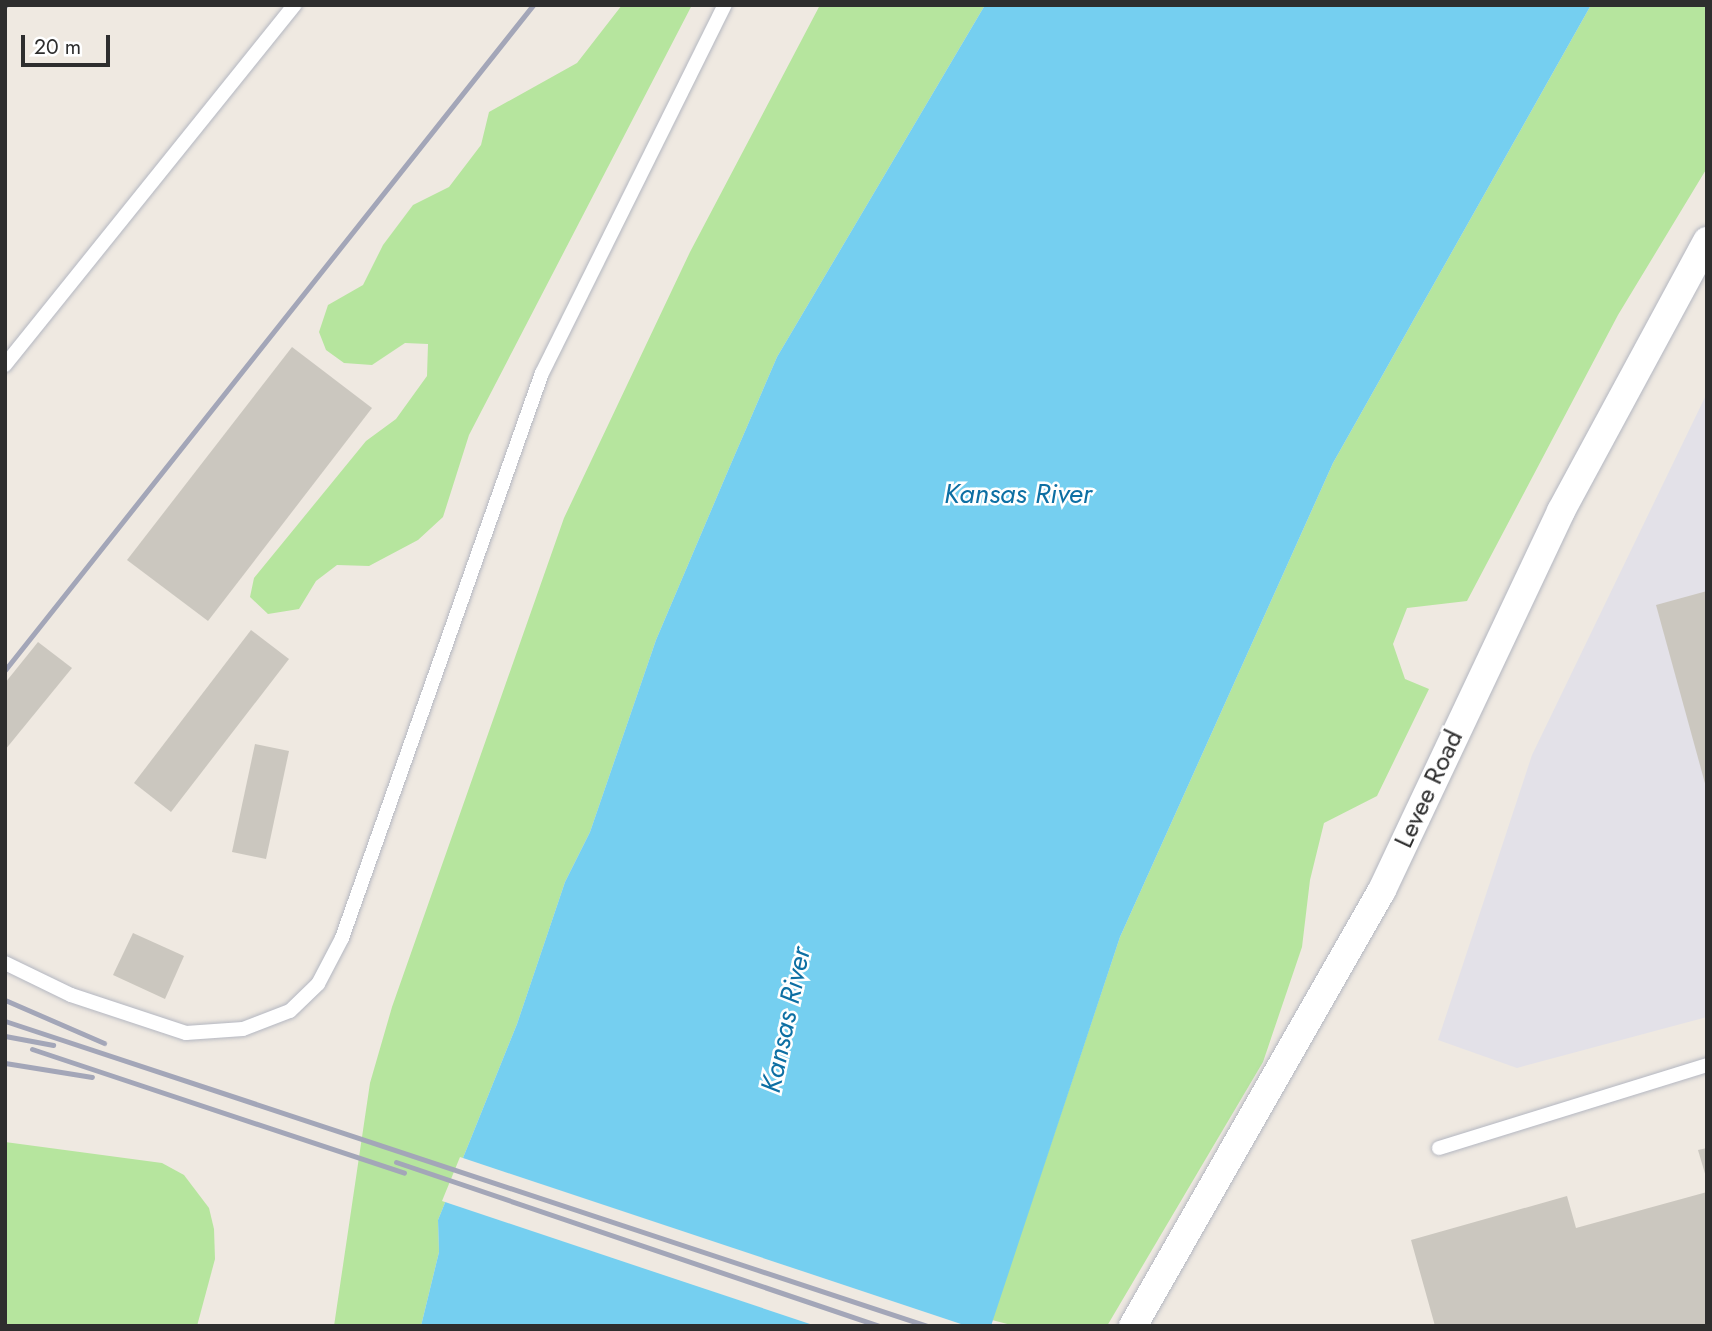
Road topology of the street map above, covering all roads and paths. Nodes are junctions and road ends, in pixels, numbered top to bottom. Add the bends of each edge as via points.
1 (293, 5) edge
2 (725, 5) edge
3 (1707, 241) edge
4 (5, 365) edge
5 (5, 963) edge
6 (1707, 1065) edge
7 (1439, 1148) dead end
8 (1133, 1326) edge

1 - 4 lane
2 - 5 lane via 542,373 342,938 318,984 290,1011 243,1029 186,1033 71,995
3 - 8 street, Levee Road via 1560,511 1382,890
6 - 7 lane

